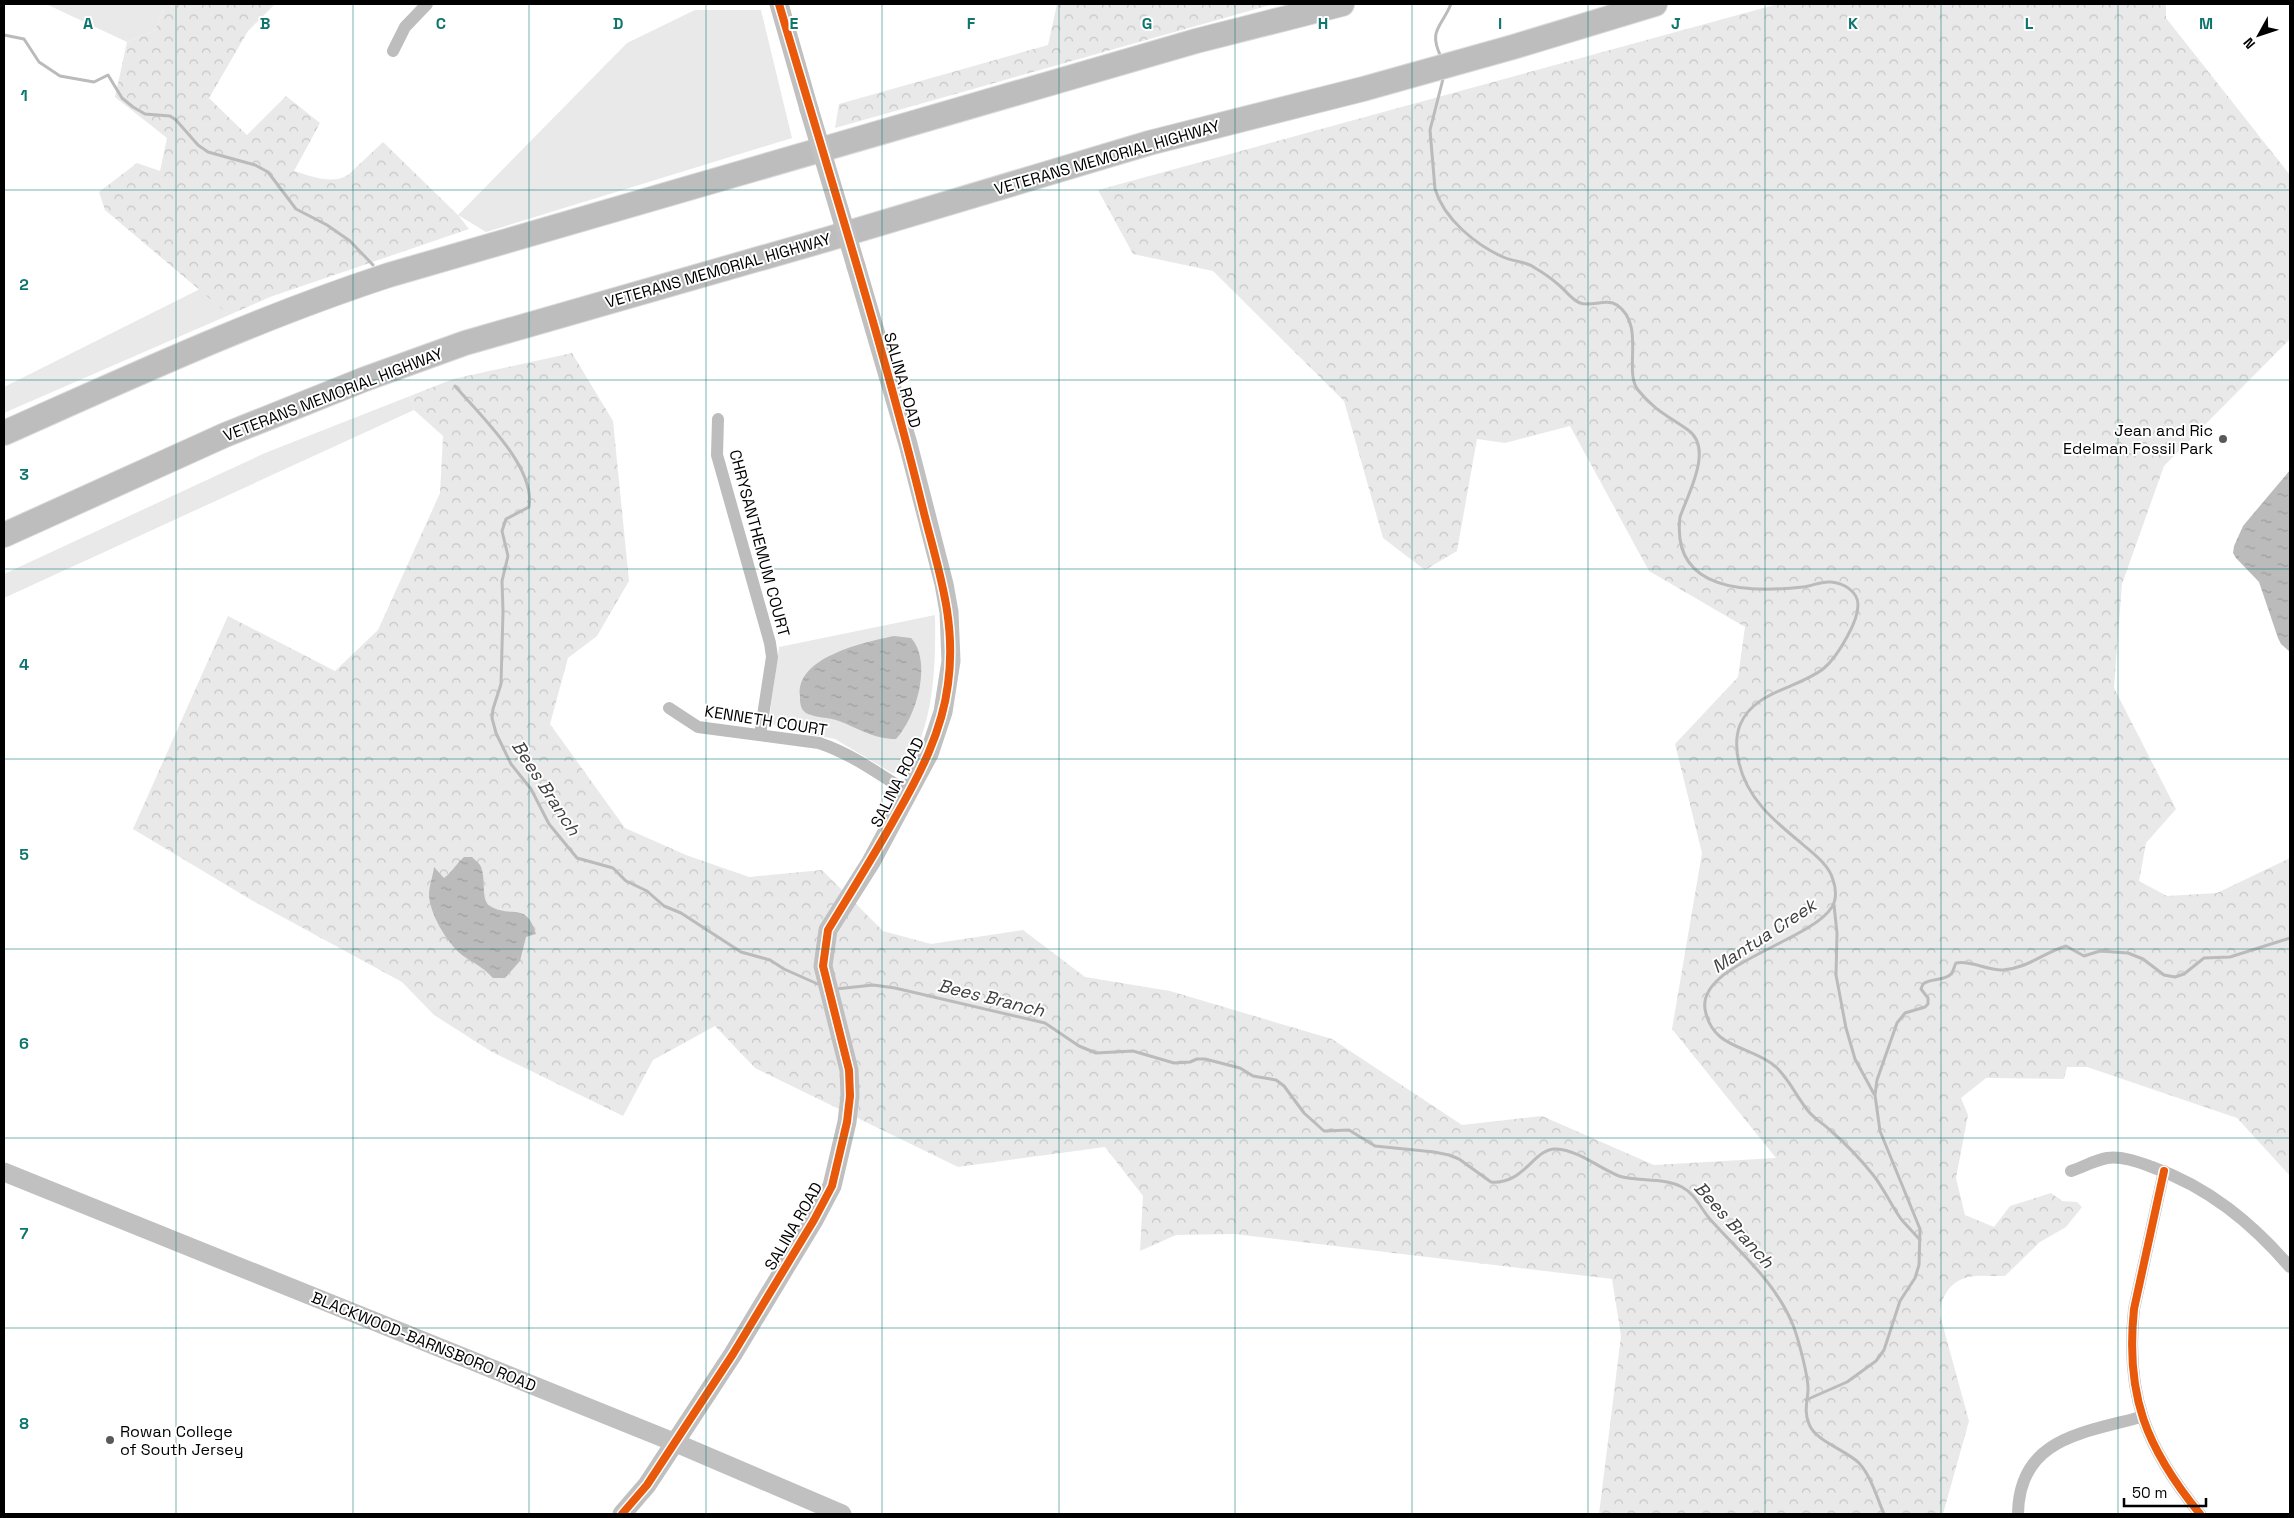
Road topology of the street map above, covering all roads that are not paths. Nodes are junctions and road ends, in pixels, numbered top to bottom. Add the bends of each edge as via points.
1 (427, 4) edge
2 (779, 4) edge
3 (1342, 4) edge
4 (1655, 4) edge
5 (393, 51) dead end
6 (718, 418) dead end
7 (4, 433) edge
8 (4, 535) edge
9 (669, 708) dead end
10 (760, 735) junction
11 (909, 793) junction
12 (2071, 1170) dead end
13 (2164, 1171) junction
14 (4, 1172) edge
15 (2290, 1267) edge
16 (2141, 1417) junction
17 (676, 1443) junction
18 (622, 1514) edge
19 (842, 1514) edge
20 (2018, 1514) edge
21 (2200, 1514) edge

1 - 5 street via 405,27
2 - 11 street, SALINA ROAD, bridge via 908,444 949,612 951,661 943,712 929,754
3 - 7 highway via 1196,41 389,275 160,364
4 - 8 highway, VETERANS MEMORIAL HIGHWAY via 1362,89 1149,143 465,343 365,378 225,435
6 - 10 street, CHRYSANTHEMUM COURT via 717,455 772,657
9 - 10 street, KENNETH COURT via 698,727
10 - 11 street, KENNETH COURT via 834,748 853,756
11 - 17 street, SALINA ROAD via 828,930 823,958 850,1083 847,1122 832,1186 747,1332
12 - 13 street via 2107,1158 2121,1158
13 - 15 street via 2209,1193 2247,1222
13 - 16 street via 2132,1329 2132,1371
14 - 17 street, BLACKWOOD-BARNSBORO ROAD
16 - 20 street via 2067,1438 2050,1447 2035,1460 2021,1486
16 - 21 street via 2170,1474
17 - 18 street, SALINA ROAD via 640,1496
17 - 19 street, BLACKWOOD-BARNSBORO ROAD

